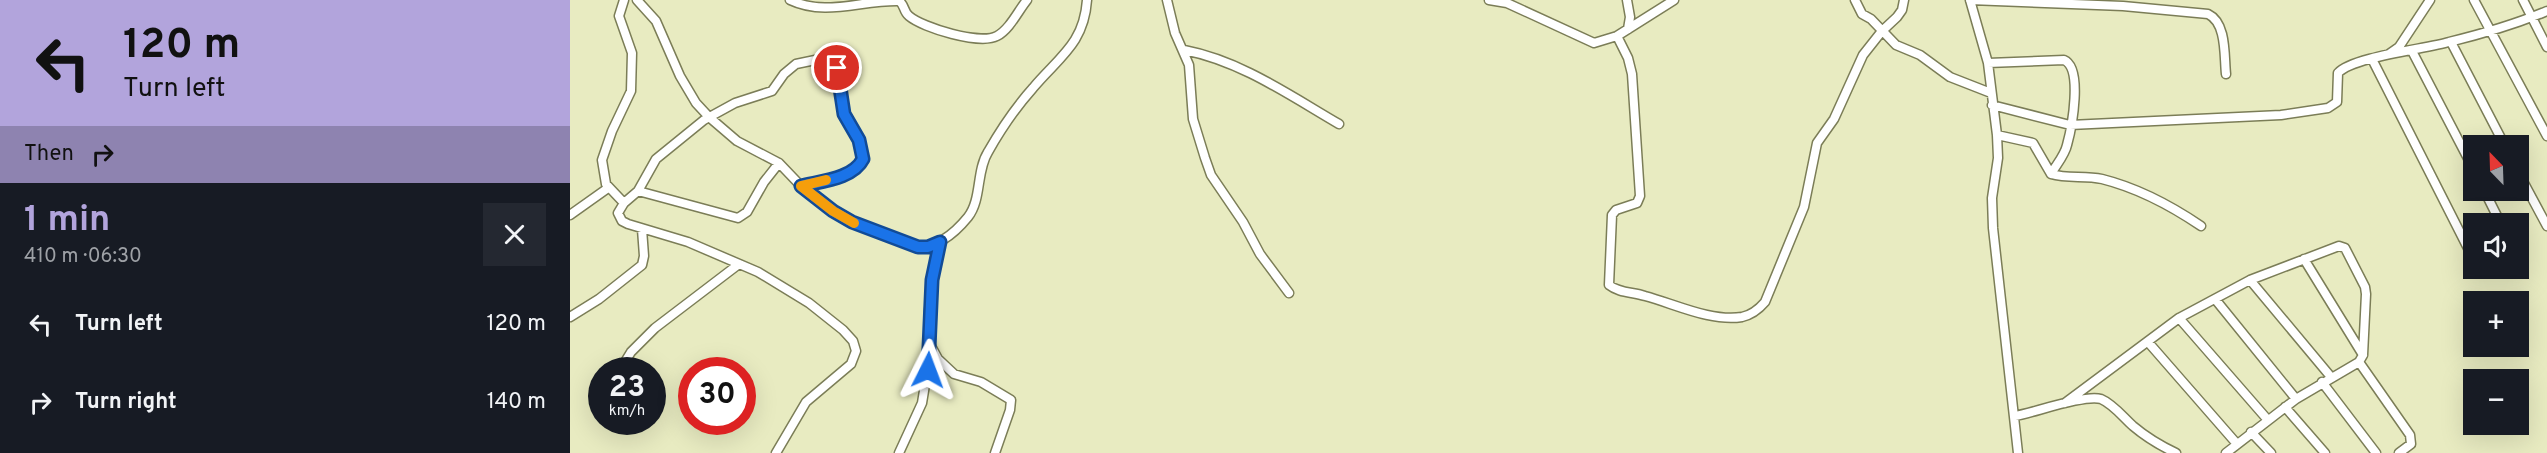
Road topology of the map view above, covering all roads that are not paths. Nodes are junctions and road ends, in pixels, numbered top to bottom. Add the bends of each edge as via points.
1 (624, 0) edge
2 (637, 0) edge
3 (790, 0) edge
4 (1027, 0) edge
5 (1087, 0) edge
6 (1167, 0) edge
7 (1489, 0) edge
8 (1627, 0) edge
9 (1674, 0) edge
10 (1855, 0) edge
11 (1904, 0) edge
12 (1970, 0) edge
13 (2430, 0) edge
14 (2474, 0) edge
15 (2523, 0) edge
16 (1501, 1) edge
17 (2547, 11) edge
18 (2531, 16) junction
19 (1628, 29) junction
20 (2490, 29) junction
21 (1882, 31) junction
22 (1617, 36) junction
23 (2451, 42) junction
24 (2547, 46) edge
25 (1184, 50) junction
26 (2412, 51) junction
27 (2386, 56) junction
28 (2372, 59) junction
29 (1988, 63) junction
30 (2226, 74) dead end
31 (1991, 93) junction
32 (1992, 105) junction
33 (709, 117) junction
34 (1339, 124) dead end
35 (2070, 125) junction
36 (1997, 135) junction
37 (2499, 135) edge
38 (2547, 136) edge
39 (2463, 149) edge
40 (779, 163) junction
41 (2050, 174) junction
42 (801, 186) junction
43 (608, 188) junction
44 (638, 191) junction
45 (2529, 192) edge
46 (624, 203) junction
47 (570, 215) edge
48 (2201, 226) dead end
49 (2547, 226) edge
50 (642, 229) junction
51 (2463, 238) edge
52 (940, 242) junction
53 (2304, 259) junction
54 (739, 264) junction
55 (2250, 280) junction
56 (1289, 293) dead end
57 (2215, 299) junction
58 (570, 317) edge
59 (2179, 318) junction
60 (2148, 342) junction
61 (929, 344) junction
62 (628, 357) edge
63 (2361, 358) junction
64 (2331, 377) junction
65 (2322, 382) junction
66 (2296, 399) junction
67 (2065, 404) junction
68 (2285, 407) junction
69 (2015, 416) junction
70 (2267, 419) junction
71 (2251, 432) junction
72 (2236, 444) junction
73 (776, 453) edge
74 (898, 453) edge
75 (995, 453) edge
76 (2018, 453) edge
77 (2176, 453) edge
78 (2226, 453) edge
79 (2271, 453) edge
80 (2325, 453) edge
81 (2376, 453) edge
82 (2399, 453) edge

1 - 43 street via 619,16 632,48 632,86 602,160
2 - 33 street via 656,21 680,76
3 - 4 street via 819,9 899,1 909,16 919,21 988,40 1005,30
5 - 52 street via 1079,35 1000,131 984,160 970,215
6 - 25 street via 1175,33
7 - 16 street
8 - 19 street
9 - 19 street
10 - 21 street via 1862,14
11 - 21 street via 1902,10
12 - 29 street
12 - 30 street via 2208,14 2220,25
13 - 27 street via 2399,47
14 - 20 street
15 - 18 street
16 - 22 street via 1586,40 1594,42
17 - 18 street
18 - 20 street
18 - 24 street
19 - 22 street
20 - 23 street
20 - 38 street
21 - 22 street via 1863,55 1834,119 1817,143 1807,197 1766,302 1740,318 1678,307 1609,285 1612,215 1637,203 1640,196 1632,74
21 - 31 street via 1896,45 1920,55 1950,77
23 - 26 street
23 - 37 street
25 - 34 street via 1225,61
25 - 56 street via 1189,65 1193,119 1211,175
26 - 27 street
26 - 39 street
27 - 28 street
28 - 35 street via 2342,68 2338,73 2337,102 2328,108 2281,115
28 - 51 street
29 - 31 street
29 - 35 street via 2069,63 2076,81
31 - 32 street
32 - 35 street
32 - 36 street
33 - 40 street via 744,145
33 - 42 street via 735,103 772,91 796,64 830,60 839,75 844,114 859,140 863,159 849,172
33 - 44 street via 656,159
35 - 41 street via 2067,147
36 - 41 street via 2033,143
36 - 69 street via 1992,198
40 - 42 street
40 - 44 street via 747,212 738,218
41 - 48 street via 2102,179 2175,208
42 - 52 street via 852,222 918,247
43 - 46 street
43 - 47 street
44 - 46 street
45 - 49 street
46 - 50 street via 619,218
50 - 54 street via 688,242
50 - 58 street via 642,265
52 - 61 street via 932,280
53 - 55 street
53 - 63 street
53 - 63 street via 2339,246 2344,248 2365,287
54 - 62 street via 655,328
54 - 73 street via 809,303 843,330 855,346 850,364 806,402
55 - 57 street
55 - 64 street
57 - 59 street
57 - 66 street
59 - 60 street
59 - 70 street
60 - 67 street
60 - 72 street
61 - 74 street via 922,403
61 - 75 street via 954,374 981,382 1011,400
63 - 64 street
63 - 82 street via 2410,435 2411,444
64 - 65 street
65 - 66 street
65 - 81 street
66 - 68 street
67 - 69 street
67 - 77 street via 2099,399 2135,428
68 - 70 street
68 - 80 street
69 - 76 street
70 - 71 street
71 - 72 street
71 - 79 street
72 - 78 street

